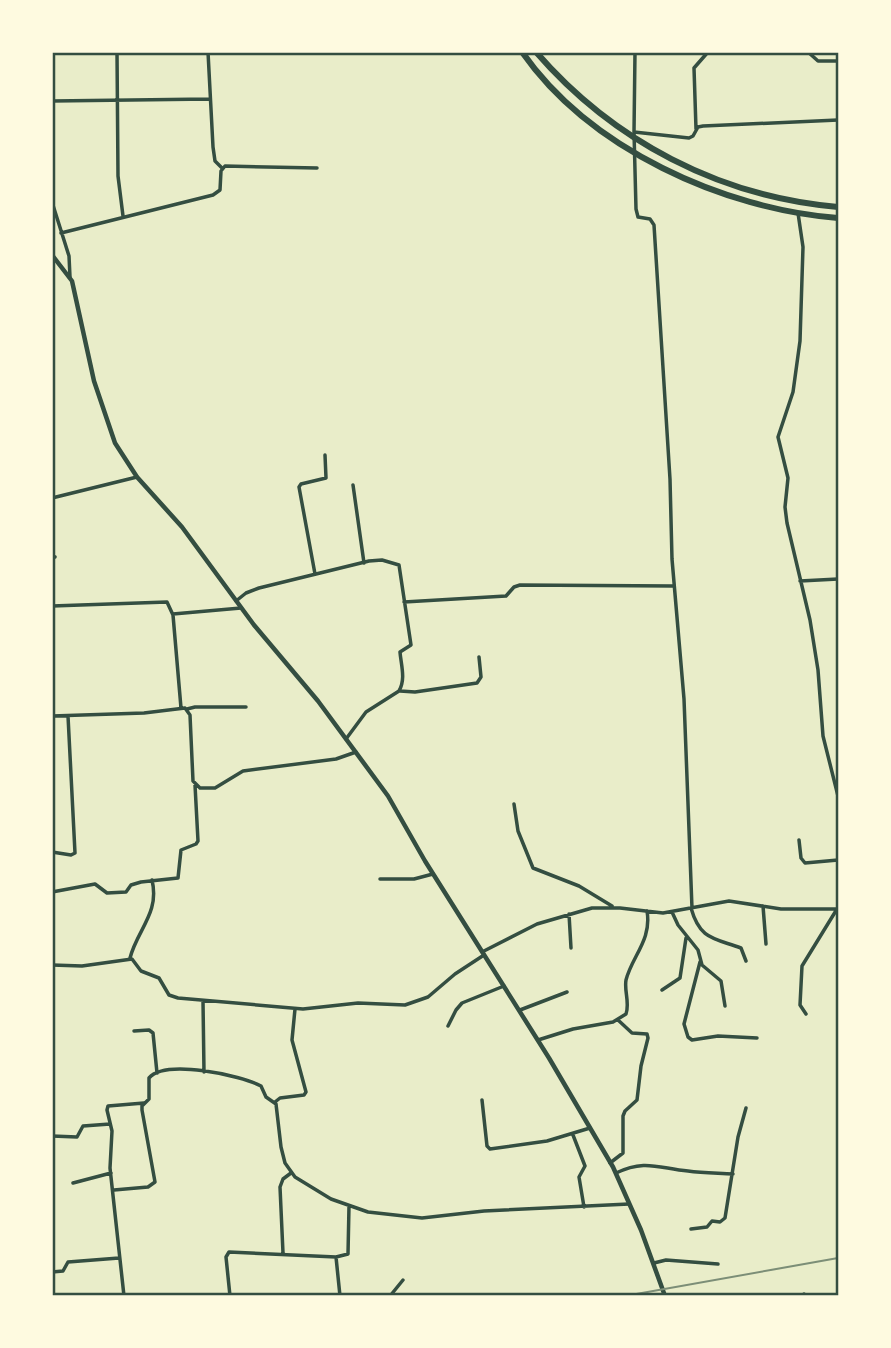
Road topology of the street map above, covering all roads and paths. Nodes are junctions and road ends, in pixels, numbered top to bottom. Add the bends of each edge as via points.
1 (117, 52) edge
2 (208, 52) edge
3 (522, 52) edge
4 (536, 52) edge
5 (635, 52) edge
6 (687, 52) edge
7 (808, 52) edge
8 (707, 53) edge
9 (838, 61) edge
10 (210, 99) junction
11 (117, 100) junction
12 (52, 101) edge
13 (838, 120) edge
14 (696, 129) junction
15 (634, 136) junction
16 (635, 153) junction
17 (222, 168) junction
18 (317, 168) dead end
19 (52, 202) edge
20 (838, 207) edge
21 (798, 213) junction
22 (123, 216) junction
23 (838, 218) edge
24 (61, 233) junction
25 (52, 255) edge
26 (71, 279) junction
27 (325, 455) dead end
28 (137, 477) junction
29 (353, 485) dead end
30 (52, 498) edge
31 (364, 563) junction
32 (315, 575) junction
33 (838, 579) edge
34 (800, 582) junction
35 (673, 586) junction
36 (236, 601) junction
37 (404, 602) junction
38 (52, 606) edge
39 (241, 608) junction
40 (173, 615) junction
41 (480, 657) dead end
42 (399, 691) junction
43 (246, 707) dead end
44 (181, 708) junction
45 (187, 709) junction
46 (52, 716) edge
47 (68, 716) junction
48 (346, 739) junction
49 (356, 752) junction
50 (195, 785) junction
51 (838, 796) edge
52 (514, 804) dead end
53 (799, 840) dead end
54 (52, 852) edge
55 (838, 860) edge
56 (433, 874) junction
57 (380, 879) dead end
58 (152, 880) junction
59 (52, 892) edge
60 (838, 903) edge
61 (763, 906) junction
62 (614, 908) junction
63 (692, 908) junction
64 (837, 909) edge
65 (646, 911) junction
66 (672, 912) junction
67 (569, 914) junction
68 (686, 936) junction
69 (766, 944) dead end
70 (571, 948) dead end
71 (483, 953) junction
72 (130, 958) junction
73 (746, 961) dead end
74 (701, 962) junction
75 (52, 965) edge
76 (504, 986) junction
77 (662, 990) dead end
78 (567, 992) dead end
79 (203, 1000) junction
80 (725, 1006) dead end
81 (295, 1009) junction
82 (519, 1010) junction
83 (806, 1014) dead end
84 (618, 1020) junction
85 (447, 1026) dead end
86 (134, 1031) dead end
87 (757, 1038) dead end
88 (538, 1040) junction
89 (204, 1072) junction
90 (157, 1073) junction
91 (482, 1100) dead end
92 (275, 1101) junction
93 (146, 1103) junction
94 (746, 1108) dead end
95 (110, 1124) junction
96 (590, 1128) junction
97 (573, 1135) junction
98 (52, 1136) edge
99 (610, 1163) junction
100 (111, 1173) junction
101 (291, 1173) junction
102 (616, 1173) junction
103 (733, 1174) junction
104 (73, 1183) dead end
105 (114, 1190) junction
106 (629, 1203) junction
107 (349, 1206) junction
108 (584, 1207) junction
109 (691, 1229) dead end
110 (283, 1253) junction
111 (336, 1257) junction
112 (120, 1258) junction
113 (653, 1264) junction
114 (718, 1264) dead end
115 (52, 1272) edge
116 (402, 1280) dead end
117 (124, 1296) edge
118 (230, 1296) edge
119 (340, 1296) edge
120 (390, 1296) edge
121 (665, 1296) edge

1 - 11 street
2 - 10 street
3 - 16 highway via 557,94
4 - 15 highway via 565,86
5 - 15 street
6 - 8 street
7 - 9 street via 818,61
8 - 14 street via 694,68
10 - 11 street
10 - 17 street via 214,156
11 - 12 street
11 - 22 street
13 - 14 street
14 - 15 street via 689,138
15 - 16 street
15 - 20 highway via 716,179 754,193
16 - 21 highway via 711,190
16 - 35 street via 636,213 654,225
17 - 18 street
17 - 22 street via 217,193
19 - 24 street
21 - 23 highway
21 - 34 street via 803,247 800,341 793,392 778,437 788,478 787,523
22 - 24 street
24 - 26 street
25 - 26 street
26 - 28 street via 108,428
27 - 32 street via 327,477 299,487
28 - 30 street
28 - 36 street via 182,527
29 - 31 street
31 - 32 street
31 - 37 street via 382,560 399,565
32 - 36 street via 250,591
33 - 34 street
34 - 51 street via 813,637 823,736
35 - 37 street via 520,585 506,596
35 - 63 street via 684,699
36 - 39 street
37 - 42 street via 411,645 400,652 403,678
38 - 40 street via 164,601
39 - 40 street
39 - 48 street
40 - 44 street
41 - 42 street via 477,684
42 - 48 street via 366,712
43 - 45 street
44 - 45 street
44 - 47 street
45 - 50 street
46 - 47 street
47 - 54 street via 75,853
48 - 49 street
49 - 50 street via 336,759 243,771 215,788
49 - 56 street via 388,796
50 - 58 street via 197,843 181,850 178,878
52 - 62 street via 518,831 533,868 579,886
53 - 55 street via 805,863
56 - 57 street
56 - 71 street
58 - 59 street via 133,884 124,892 107,893 95,884
58 - 72 street via 155,898
60 - 64 street
61 - 63 street via 729,901
61 - 64 street
61 - 69 street
62 - 65 street
62 - 67 street
63 - 66 street
63 - 73 street via 703,934 741,948
64 - 83 street via 802,967 800,1004
65 - 66 street
65 - 84 street via 647,930 626,982 628,1010
66 - 68 street
67 - 70 street
67 - 71 street via 525,930
68 - 74 street
68 - 77 street via 680,978
71 - 76 street
71 - 81 street via 414,1003
72 - 75 street
72 - 79 street via 141,971 159,978 172,997
74 - 80 street via 719,978
74 - 87 street via 684,1024 688,1037
76 - 82 street
76 - 85 street via 462,1003
78 - 82 street
79 - 81 street
79 - 89 street
81 - 92 street via 292,1040 306,1092
82 - 88 street
84 - 88 street
84 - 99 street via 632,1033 647,1034 648,1038 638,1100 623,1116 623,1153
86 - 90 street via 153,1033
88 - 96 street
89 - 90 street
89 - 92 street via 259,1084 266,1097
90 - 93 street via 149,1078
91 - 97 street via 490,1149
92 - 101 street via 281,1147
93 - 95 street via 110,1105
93 - 105 street via 142,1110 155,1182 148,1187
94 - 103 street
95 - 98 street via 83,1125 77,1137
95 - 100 street
96 - 97 street
96 - 99 street
97 - 108 street via 585,1166 579,1177
99 - 102 street
100 - 104 street
100 - 105 street
101 - 107 street
101 - 110 street via 280,1187
102 - 103 street via 650,1164
102 - 106 street
103 - 109 street via 724,1220
105 - 112 street
106 - 108 street
106 - 113 street
107 - 108 street via 409,1218
107 - 111 street via 349,1252
110 - 111 street
110 - 118 street via 227,1253
111 - 119 street
112 - 115 street via 68,1262 63,1270
112 - 117 street
113 - 114 street via 666,1260
113 - 121 street
116 - 120 street

